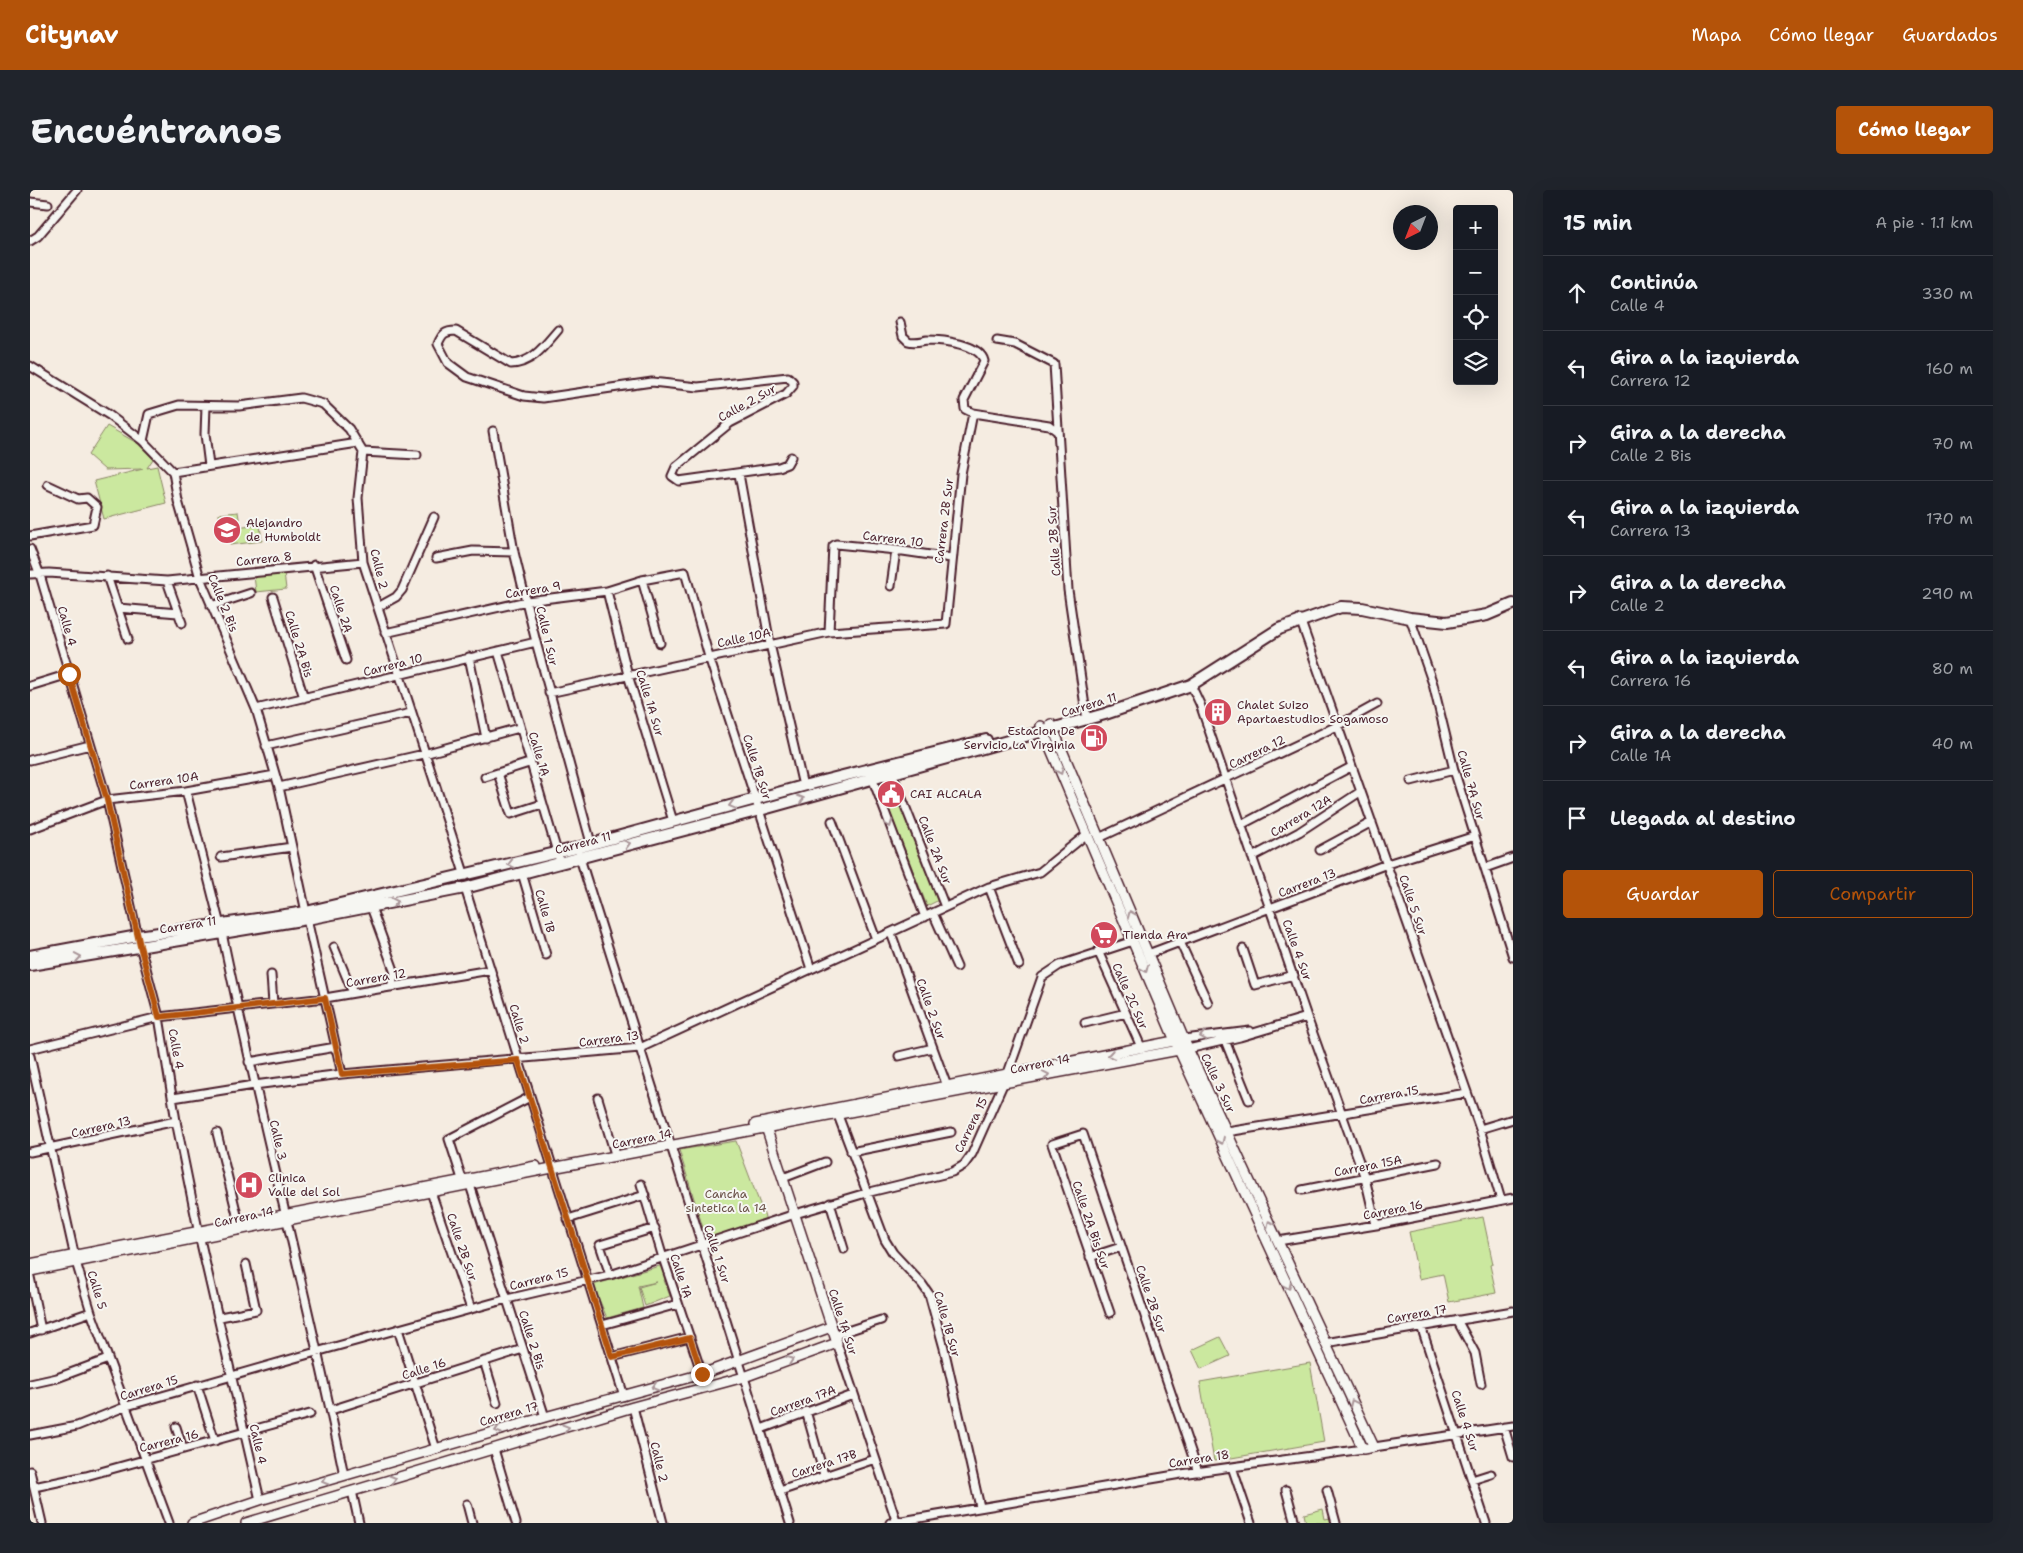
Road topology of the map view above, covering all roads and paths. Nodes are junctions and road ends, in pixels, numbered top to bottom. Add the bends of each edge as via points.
1 (76, 190) edge
2 (30, 202) edge
3 (48, 204) dead end
4 (30, 241) edge
5 (900, 322) dead end
6 (558, 330) dead end
7 (997, 340) dead end
8 (30, 366) edge
9 (206, 406) junction
10 (973, 413) junction
11 (494, 431) dead end
12 (1058, 432) junction
13 (143, 441) junction
14 (358, 443) junction
15 (363, 452) junction
16 (417, 455) dead end
17 (791, 457) dead end
18 (209, 466) junction
19 (173, 472) junction
20 (739, 474) junction
21 (48, 485) dead end
22 (434, 517) dead end
23 (30, 536) edge
24 (30, 550) edge
25 (896, 550) junction
26 (514, 552) junction
27 (436, 558) dead end
28 (951, 558) junction
29 (363, 562) junction
30 (314, 565) junction
31 (30, 566) edge
32 (39, 572) junction
33 (685, 572) joint
34 (30, 574) edge
35 (107, 576) junction
36 (200, 578) junction
37 (642, 580) junction
38 (168, 581) junction
39 (891, 586) dead end
40 (607, 591) junction
41 (251, 593) dead end
42 (273, 597) dead end
43 (527, 601) junction
44 (1513, 604) edge
45 (211, 606) junction
46 (378, 607) junction
47 (118, 608) junction
48 (178, 613) junction
49 (1410, 618) junction
50 (1300, 620) junction
51 (182, 623) dead end
52 (946, 624) joint
53 (829, 632) junction
54 (385, 633) junction
55 (128, 639) dead end
56 (536, 642) junction
57 (660, 643) dead end
58 (770, 644) junction
59 (498, 651) junction
60 (469, 657) junction
61 (710, 657) junction
62 (346, 660) dead end
63 (69, 674) junction
64 (399, 675) junction
65 (628, 675) junction
66 (1191, 684) junction
67 (30, 686) edge
68 (549, 693) junction
69 (304, 698) junction
70 (1377, 704) dead end
71 (256, 709) junction
72 (411, 712) junction
73 (1086, 717) junction
74 (1337, 726) junction
75 (519, 728) junction
76 (1047, 728) junction
77 (486, 738) junction
78 (90, 744) junction
79 (266, 746) junction
80 (424, 754) junction
81 (30, 760) edge
82 (529, 763) junction
83 (1351, 767) junction
84 (1454, 770) junction
85 (498, 773) junction
86 (892, 773) junction
87 (870, 774) junction
88 (275, 775) junction
89 (485, 777) dead end
90 (1226, 779) junction
91 (1411, 781) dead end
92 (803, 786) junction
93 (279, 788) junction
94 (186, 791) junction
95 (1360, 792) junction
96 (755, 799) junction
97 (107, 800) junction
98 (542, 804) junction
99 (760, 810) junction
100 (673, 821) junction
101 (832, 821) dead end
102 (1372, 822) junction
103 (1242, 825) junction
104 (30, 829) edge
105 (1087, 834) junction
106 (1475, 836) junction
107 (1099, 838) junction
108 (591, 843) junction
109 (292, 847) junction
110 (1320, 850) dead end
111 (578, 852) junction
112 (221, 857) dead end
113 (558, 857) junction
114 (1252, 857) junction
115 (1513, 858) edge
116 (1387, 864) junction
117 (1485, 868) junction
118 (522, 873) junction
119 (465, 876) junction
120 (989, 887) junction
121 (465, 888) junction
122 (371, 907) junction
123 (945, 907) junction
124 (1270, 909) junction
125 (933, 913) junction
126 (306, 916) junction
127 (925, 917) junction
128 (221, 929) junction
129 (891, 932) junction
130 (876, 939) junction
131 (139, 941) junction
132 (1133, 941) junction
133 (1180, 942) junction
134 (334, 947) dead end
135 (1243, 949) dead end
136 (1098, 952) junction
137 (1148, 954) junction
138 (546, 955) dead end
139 (30, 956) edge
140 (1513, 957) edge
141 (30, 965) edge
142 (1019, 965) dead end
143 (956, 967) dead end
144 (811, 969) junction
145 (490, 970) junction
146 (271, 975) dead end
147 (1294, 975) junction
148 (391, 986) junction
149 (353, 993) junction
150 (325, 998) junction
151 (1208, 1003) dead end
152 (273, 1004) junction
153 (237, 1008) junction
154 (1126, 1013) junction
155 (159, 1017) junction
156 (1307, 1017) junction
157 (1085, 1023) dead end
158 (1224, 1037) junction
159 (1182, 1045) junction
160 (336, 1047) junction
161 (640, 1048) junction
162 (933, 1048) junction
163 (30, 1049) edge
164 (1142, 1049) junction
165 (30, 1056) edge
166 (899, 1056) dead end
167 (518, 1060) junction
168 (249, 1062) junction
169 (1008, 1073) junction
170 (342, 1074) junction
171 (1004, 1083) junction
172 (254, 1085) junction
173 (948, 1089) junction
174 (1467, 1093) junction
175 (530, 1097) junction
176 (173, 1098) junction
177 (598, 1098) dead end
178 (1249, 1100) dead end
179 (836, 1111) junction
180 (1341, 1114) junction
181 (1513, 1119) edge
182 (176, 1121) junction
183 (766, 1128) junction
184 (1480, 1129) junction
185 (729, 1132) junction
186 (951, 1132) dead end
187 (1227, 1132) junction
188 (217, 1133) dead end
189 (1083, 1134) joint
190 (670, 1144) junction
191 (50, 1150) junction
192 (614, 1151) junction
193 (30, 1152) edge
194 (850, 1152) junction
195 (825, 1162) dead end
196 (1438, 1163) dead end
197 (552, 1166) junction
198 (783, 1178) junction
199 (1365, 1178) junction
200 (462, 1179) junction
201 (642, 1184) dead end
202 (470, 1185) junction
203 (1302, 1190) dead end
204 (431, 1192) junction
205 (866, 1193) junction
206 (645, 1195) junction
207 (1513, 1198) edge
208 (1501, 1200) junction
209 (830, 1203) junction
210 (795, 1214) junction
211 (284, 1217) junction
212 (568, 1219) junction
213 (239, 1223) junction
214 (1376, 1225) junction
215 (655, 1228) junction
216 (199, 1236) junction
217 (1278, 1241) junction
218 (703, 1246) junction
219 (1121, 1247) junction
220 (844, 1249) dead end
221 (1090, 1257) junction
222 (663, 1258) junction
223 (76, 1259) junction
224 (1288, 1262) junction
225 (30, 1264) edge
226 (246, 1264) dead end
227 (1279, 1266) junction
228 (30, 1271) edge
229 (610, 1275) junction
230 (30, 1277) edge
231 (587, 1279) junction
232 (507, 1299) junction
233 (678, 1304) junction
234 (471, 1309) junction
235 (1513, 1311) edge
236 (92, 1312) junction
237 (1110, 1313) dead end
238 (220, 1317) junction
239 (881, 1320) dead end
240 (1457, 1320) junction
241 (602, 1325) junction
242 (1421, 1326) junction
243 (41, 1330) junction
244 (398, 1330) junction
245 (30, 1333) edge
246 (834, 1335) junction
247 (690, 1338) junction
248 (1325, 1343) junction
249 (523, 1349) junction
250 (316, 1352) junction
251 (612, 1357) junction
252 (108, 1359) junction
253 (484, 1361) junction
254 (739, 1362) junction
255 (702, 1374) junction
256 (233, 1375) junction
257 (744, 1377) junction
258 (416, 1383) junction
259 (30, 1384) edge
260 (1481, 1384) dead end
261 (197, 1385) junction
262 (853, 1395) junction
263 (624, 1396) junction
264 (497, 1403) dead end
265 (127, 1406) junction
266 (633, 1407) junction
267 (331, 1410) junction
268 (806, 1411) junction
269 (310, 1414) dead end
270 (545, 1416) junction
271 (1513, 1426) edge
272 (176, 1427) dead end
273 (1504, 1427) junction
274 (761, 1429) junction
275 (244, 1434) junction
276 (1458, 1434) junction
277 (30, 1435) edge
278 (216, 1441) junction
279 (1374, 1447) junction
280 (1363, 1448) junction
281 (183, 1449) junction
282 (436, 1449) junction
283 (494, 1449) junction
284 (1513, 1457) edge
285 (145, 1458) junction
286 (875, 1459) junction
287 (1232, 1467) junction
288 (30, 1471) edge
289 (1198, 1472) junction
290 (1491, 1474) dead end
291 (344, 1475) junction
292 (824, 1475) junction
293 (1472, 1480) junction
294 (34, 1487) junction
295 (780, 1490) junction
296 (1286, 1490) dead end
297 (1327, 1490) dead end
298 (352, 1491) junction
299 (260, 1500) junction
300 (467, 1504) dead end
301 (980, 1506) junction
302 (266, 1520) edge
303 (42, 1523) edge
304 (169, 1523) edge
305 (192, 1523) edge
306 (246, 1523) edge
307 (359, 1523) edge
308 (472, 1523) edge
309 (516, 1523) edge
310 (663, 1523) edge
311 (790, 1523) edge
312 (894, 1523) edge
313 (1251, 1523) edge
314 (1295, 1523) edge
315 (1336, 1523) edge
316 (1486, 1523) edge

1 - 4 street via 38,236
2 - 3 street
5 - 10 street via 903,336 908,341 944,341 976,350 983,356 984,361 964,400 965,409
6 - 20 street, Calle 2 Sur via 531,359 522,364 512,364 456,330 442,335 438,344 448,363 467,377 524,396 543,398 652,382 698,387 788,378 793,386 786,394 730,423 676,467 672,476 679,481
7 - 12 street, Calle 2B Sur via 1015,344 1054,364
8 - 13 street via 109,415
9 - 13 street via 179,406 149,414
9 - 14 street via 239,406 301,398 323,404 349,429
9 - 18 street
10 - 12 street via 1049,425
10 - 28 street, Carrera 2B Sur via 961,474
11 - 26 street, Calle 1 Sur
12 - 73 street, Calle 2B Sur via 1068,590
13 - 19 street
14 - 15 street
14 - 18 street
15 - 16 street
15 - 29 street, Calle 2 via 358,498
17 - 20 street via 780,467
18 - 19 street
19 - 36 street, Calle 2 Bis
20 - 58 street
21 - 23 street via 93,502 97,507 93,524
22 - 46 street via 402,590
24 - 32 street, Calle 4
25 - 28 street, Carrera 10
25 - 39 street
25 - 53 street, Carrera 10 via 833,546
26 - 27 street via 473,551
26 - 43 street, Calle 1 Sur
28 - 52 street, Carrera 2B Sur
29 - 30 street, Carrera 8
29 - 46 street, Calle 2
30 - 36 street, Carrera 8
30 - 62 street, Calle 2A
31 - 32 street, Carrera 8
32 - 34 street, Carrera 8
32 - 35 street, Carrera 8
32 - 63 street, Calle 4
33 - 37 street, Carrera 9
33 - 61 street, Calle 1B Sur
35 - 38 street, Carrera 8
35 - 47 street
36 - 38 street, Carrera 8
36 - 45 street, Calle 2 Bis
37 - 40 street, Carrera 9
37 - 57 street
38 - 48 street
40 - 43 street, Carrera 9
40 - 65 street, Calle 1A Sur
41 - 45 street
42 - 69 street, Calle 2A Bis
43 - 54 street, Carrera 9
43 - 56 street, Calle 1 Sur
44 - 49 main road, Carrera 11 via 1486,615 1447,622
45 - 71 street, Calle 2 Bis
46 - 54 street, Calle 2
47 - 48 street
47 - 55 street
48 - 51 street
49 - 50 main road, Carrera 11 via 1341,607
49 - 84 street, Calle 7A Sur via 1433,684
50 - 66 main road, Carrera 11 via 1279,629
50 - 74 street, Calle 5 Sur
52 - 53 street, Calle 10A
53 - 58 street, Calle 10A
54 - 64 street, Calle 2
56 - 59 street, Carrera 10
56 - 68 street, Calle 1 Sur
58 - 61 street, Calle 10A
58 - 92 street
59 - 60 street, Carrera 10
59 - 75 street, Calle 1A
60 - 64 street, Carrera 10
60 - 77 street
61 - 65 street, Calle 10A
61 - 96 street, Calle 1B Sur
63 - 67 street
63 - 78 street, Calle 4
64 - 69 street, Carrera 10
64 - 72 street, Calle 2
65 - 68 street, Calle 10A
65 - 100 street, Calle 1A Sur
66 - 73 main road, Carrera 11
66 - 90 street, Calle 4 Sur
68 - 108 street, Calle 1 Sur
69 - 71 street, Carrera 10
70 - 74 street, Carrera 12
71 - 79 street, Calle 2 Bis
72 - 79 street
72 - 80 street, Calle 2
73 - 76 main road, Carrera 11
74 - 83 street, Calle 5 Sur
74 - 90 street, Carrera 12
75 - 77 street
75 - 82 street, Calle 1A
76 - 86 main road, Carrera 11
76 - 87 main road, Carrera 11
76 -> 105 street, Calle 3 Sur
76 - 107 street, Calle 3 Sur
77 - 80 street
78 - 81 street
78 - 97 street, Calle 4
79 - 88 street, Calle 2 Bis
80 - 93 street
80 - 119 street, Calle 2
82 - 85 street
82 - 98 street, Calle 1A
83 - 95 street, Calle 5 Sur
83 - 103 street
84 - 91 street
84 - 106 street, Calle 7A Sur
85 - 89 street
85 - 98 street via 511,814
86 - 87 main road, Carrera 11
86 - 123 street, Calle 2A Sur
87 - 92 main road, Carrera 11
99 -> 87 main road, Carrera 11
87 -> 127 street
88 - 93 street, Calle 2 Bis
88 - 94 street, Carrera 10A
90 - 103 street, Calle 4 Sur
90 - 107 street
92 - 96 main road, Carrera 11
93 - 109 street, Calle 2 Bis
94 - 97 street, Carrera 10A
94 - 128 street, Calle 3
95 - 102 street, Calle 5 Sur
95 - 114 street, Carrera 12A via 1299,832
96 - 99 street, Calle 1B Sur
96 -> 100 main road, Carrera 11
97 - 104 street, Carrera 10A
97 - 131 street, Calle 4
98 - 113 street, Calle 1A
111 -> 99 main road, Carrera 11
99 - 144 street, Calle 1B Sur
100 - 108 main road, Carrera 11
101 - 130 street
102 - 110 street
102 - 116 street, Calle 5 Sur
103 - 114 street, Calle 4 Sur
105 - 120 street, Carrera 13 via 1040,872
105 - 132 street, Calle 3 Sur
106 - 116 street, Carrera 13
106 - 117 street, Calle 7A Sur
137 -> 107 street, Calle 3 Sur
108 - 111 main road, Carrera 11
109 - 112 street
109 - 126 street, Calle 2 Bis
111 - 113 main road, Carrera 11
111 - 161 street, Calle 1 Sur
113 - 118 main road, Carrera 11
113 -> 119 main road, Carrera 11
114 - 124 street, Calle 4 Sur
115 - 117 street
116 - 124 street, Carrera 13
116 - 174 street, Calle 5 Sur
117 - 140 street, Calle 7A Sur
118 - 121 main road, Carrera 11
118 - 138 street, Calle 1B
119 - 126 main road, Carrera 11
120 - 123 street, Carrera 13
120 - 142 street
122 -> 121 main road, Carrera 11
121 - 145 street, Calle 2
122 - 126 main road, Carrera 11
122 - 148 street via 395,973
123 - 125 street, Carrera 13
124 - 133 street, Carrera 13
124 - 147 street, Calle 4 Sur
125 - 127 street, Carrera 13
125 - 143 street
126 - 128 main road, Carrera 11
126 - 150 street, Calle 2 Bis
127 - 129 street, Carrera 13
128 - 131 main road, Carrera 11
128 - 153 street, Calle 3
129 - 130 street, Carrera 13
129 - 162 street, Calle 2 Sur
130 - 144 street, Carrera 13
131 - 139 main road, Carrera 11
141 -> 131 main road, Carrera 11
131 - 155 street, Calle 4
132 - 136 street, Carrera 15
132 -> 159 street, Calle 3 Sur
133 - 137 street, Carrera 13
133 - 151 street
134 - 149 street
135 - 147 street via 1255,985
136 - 154 street, Calle 2C Sur
136 - 169 street, Carrera 15 via 1060,965 1042,977
137 - 159 street, Calle 3 Sur
144 - 161 street, Carrera 13
145 - 148 street, Carrera 12
145 - 167 street, Calle 2
146 - 152 street
147 - 156 street, Calle 4 Sur
148 - 149 street, Carrera 12
149 - 150 street, Carrera 12
150 - 152 street, Carrera 12
150 - 160 street, Calle 2 Bis
152 - 153 street, Carrera 12
153 - 155 street, Carrera 12
153 - 168 street, Calle 3
154 - 157 street
154 - 164 street, Calle 2C Sur
155 - 163 street, Carrera 12
155 - 176 street, Calle 4
156 - 158 street, Carrera 14
156 - 180 street, Calle 4 Sur
158 - 159 street, Carrera 14
158 - 178 street
159 - 164 street, Carrera 14
171 -> 159 street, Carrera 14
159 - 187 street, Calle 3 Sur
159 -> 227 street, Calle 3 Sur
160 - 168 street
160 - 170 street, Calle 2 Bis
161 - 167 street, Carrera 13
161 - 190 street, Calle 1 Sur
162 - 166 street
162 - 173 street, Calle 2 Sur
164 -> 169 street, Carrera 14
165 - 191 street, Calle 5
167 - 170 street, Carrera 13
167 - 175 street, Calle 2
168 - 172 street, Calle 3
169 - 171 street, Carrera 15
169 - 173 street, Carrera 14
170 - 172 street, Carrera 13
171 - 173 street, Carrera 14
171 - 205 street, Carrera 15 via 964,1165 952,1172
172 - 176 street, Carrera 13
172 - 211 street, Calle 3
173 - 179 street, Carrera 14
174 - 180 street, Carrera 15
174 - 184 street, Calle 5 Sur
175 - 197 street, Calle 2
175 - 200 street via 449,1139
176 - 182 street, Calle 4
177 - 192 street
179 - 183 street, Carrera 14
179 - 185 street, Carrera 14
179 - 194 street, Calle 1B Sur
180 - 187 street, Carrera 15
180 - 199 street, Calle 4 Sur
181 - 184 street
182 - 191 street, Carrera 13
182 - 216 street, Calle 4
183 - 185 street, Carrera 14
183 - 198 street, Calle 1A Sur
184 - 208 street, Calle 5 Sur
185 - 190 street, Carrera 14
186 - 194 street
217 -> 187 street, Calle 3 Sur
188 - 213 street
189 - 219 street, Calle 2B Sur
189 - 221 street, Calle 2A Bis Sur via 1052,1144
190 - 192 street, Carrera 14
190 - 197 street, Carrera 14
190 - 218 street, Calle 1 Sur
191 - 193 street, Carrera 13
191 - 223 street, Calle 5
192 - 197 street, Carrera 14
194 - 205 street, Calle 1B Sur
195 - 198 street
196 - 199 street, Carrera 15A
197 - 200 street, Carrera 14
197 - 202 street, Carrera 14
197 - 212 street, Calle 2
198 - 210 street, Calle 1A Sur
199 - 203 street, Carrera 15A
199 - 214 street, Calle 4 Sur
200 - 211 street, Carrera 14
201 - 206 street, Calle 1A
202 - 204 street, Carrera 14
202 - 232 street, Calle 2 Bis
204 - 211 street, Carrera 14
204 - 234 street, Calle 2B Sur
205 - 209 street, Carrera 15
205 - 301 street, Calle 1B Sur via 893,1253 929,1294
206 - 212 street
206 - 215 street, Calle 1A
207 - 208 street, Carrera 16
208 - 214 street, Carrera 16
209 - 210 street, Carrera 15
209 - 220 street
210 - 218 street, Carrera 15
210 - 246 street, Calle 1A Sur
211 - 213 street, Carrera 14
211 - 216 street, Carrera 14
211 - 250 street, Calle 3
212 - 231 street, Calle 2
213 - 216 street, Carrera 14
214 - 217 street, Carrera 16
215 - 222 street, Calle 1A
215 - 229 street via 600,1245
216 - 223 street, Carrera 14
216 - 238 street, Calle 4
217 - 224 street, Calle 3 Sur
218 - 222 street, Carrera 15
218 - 254 street, Calle 1 Sur
219 - 221 street
219 - 289 street, Calle 2B Sur
221 - 237 street, Calle 2A Bis Sur
222 - 229 street, Carrera 15
222 - 233 street, Calle 1A
223 - 225 street, Carrera 14
223 - 228 street, Carrera 14
223 - 236 street, Calle 5
224 - 227 street
224 - 248 street, Calle 3 Sur
226 - 238 street via 256,1310
227 -> 280 street, Calle 3 Sur
229 - 231 street, Carrera 15
230 - 243 street
231 - 232 street, Carrera 15
231 - 241 street, Calle 2
232 - 234 street, Carrera 15
232 - 249 street, Calle 2 Bis
233 - 241 street
233 - 247 street, Calle 1A
234 - 244 street, Carrera 15
235 - 240 street, Carrera 17
236 - 243 street
236 - 252 street, Calle 5
238 - 256 street, Calle 4
239 - 246 street
240 - 242 street, Carrera 17
240 - 260 street via 1474,1353
241 - 251 street, Calle 2
242 - 248 street, Carrera 17
242 - 276 street, Calle 4 Sur
243 - 245 street
244 - 250 street, Carrera 15
244 - 258 street
246 - 254 street, Carrera 17
257 -> 246 street
246 - 262 street, Calle 1A Sur
247 - 251 street
247 - 255 street, Calle 1A
279 -> 248 street, Calle 3 Sur
249 - 253 street, Calle 16
249 - 270 street, Calle 2 Bis
250 - 256 street, Carrera 15
250 - 267 street, Calle 3
251 - 263 street, Calle 2
252 - 259 street via 57,1378
252 - 265 street, Calle 5
253 - 258 street, Calle 16
253 - 264 street
254 - 255 street, Carrera 17
254 - 257 street, Calle 1 Sur
255 -> 263 street, Carrera 17
256 - 261 street, Carrera 15
256 - 275 street, Calle 4
257 - 266 street
257 - 274 street, Calle 1 Sur
258 - 267 street, Calle 16
258 - 282 street
261 - 265 street, Carrera 15
261 - 278 street
262 - 268 street, Carrera 17A
262 - 286 street, Calle 1A Sur
263 - 270 street, Carrera 17
265 - 277 street, Carrera 15 via 77,1426
265 - 285 street, Calle 5
283 -> 266 street
266 - 310 street, Calle 2
267 - 291 street, Calle 3
268 - 274 street, Carrera 17A
268 - 292 street
269 - 275 street, Carrera 16
270 -> 282 street, Carrera 17
271 - 273 street, Carrera 18
272 - 281 street
273 - 276 street, Carrera 18
273 - 284 street
274 - 295 street, Calle 1 Sur
275 - 278 street, Carrera 16
275 - 299 street, Calle 4
276 - 279 street, Carrera 18
276 - 293 street, Calle 4 Sur
278 - 281 street, Carrera 16
279 - 280 street, Carrera 18
280 - 287 street, Carrera 18
281 - 285 street, Carrera 16
282 - 291 street, Carrera 17
298 -> 283 street
283 - 309 street
285 - 294 street, Carrera 16 via 86,1476
285 - 304 street, Calle 5
286 - 292 street, Carrera 17B
286 - 312 street, Calle 1A Sur
287 - 289 street, Carrera 18
287 - 313 street
288 - 294 street
289 - 301 street, Carrera 18
290 - 293 street
291 -> 299 street, Carrera 17
292 - 295 street, Carrera 17B
293 - 316 street, Calle 4 Sur
294 - 303 street
295 - 311 street, Calle 1 Sur
296 - 314 street
297 - 315 street
298 - 302 street
298 - 307 street
299 - 305 street, Carrera 17
300 - 308 street
301 - 312 street, Carrera 18
302 - 306 street

